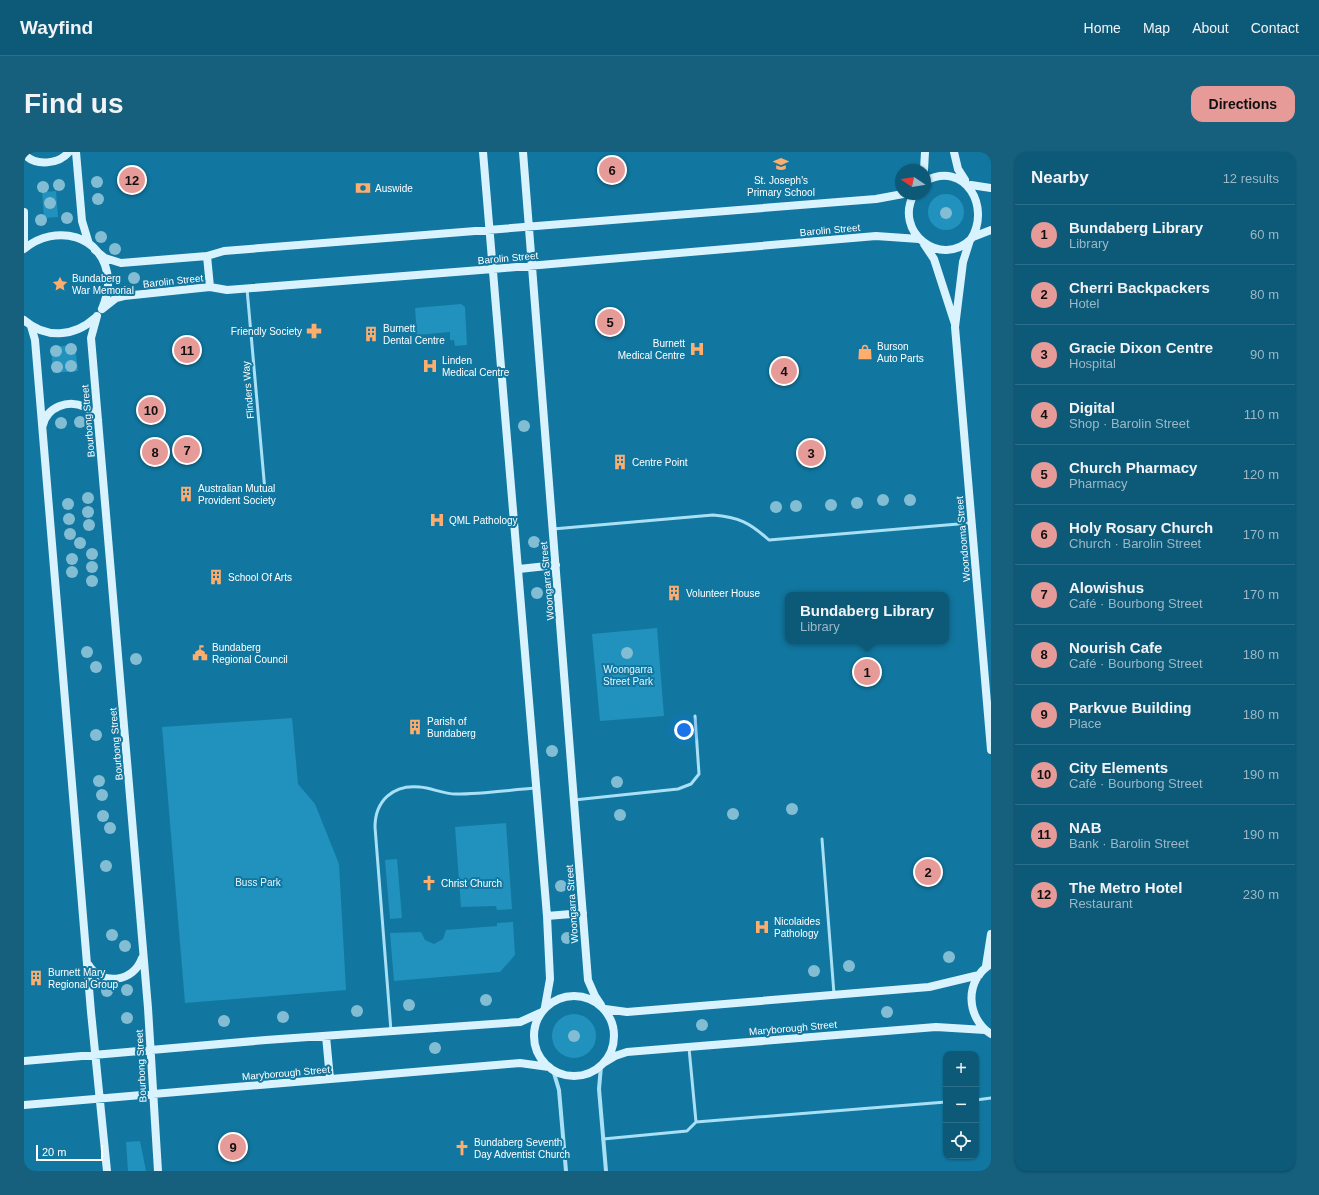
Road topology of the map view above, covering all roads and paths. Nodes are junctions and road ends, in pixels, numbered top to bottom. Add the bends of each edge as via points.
1 (69, 152) edge
2 (76, 152) edge
3 (483, 152) edge
4 (523, 152) edge
5 (925, 152) edge
6 (954, 152) edge
7 (24, 154) edge
8 (924, 164) edge
9 (931, 179) edge
10 (968, 183) junction
11 (991, 188) edge
12 (895, 195) edge
13 (912, 200) edge
14 (24, 212) edge
15 (529, 226) junction
16 (490, 230) junction
17 (991, 230) edge
18 (972, 238) junction
19 (24, 240) edge
20 (922, 241) junction
21 (92, 247) junction
22 (24, 249) edge
23 (207, 256) junction
24 (532, 266) junction
25 (493, 269) junction
26 (210, 287) junction
27 (247, 289) junction
28 (100, 313) junction
29 (24, 320) edge
30 (31, 326) junction
31 (956, 327) junction
32 (98, 420) junction
33 (42, 428) junction
34 (265, 491) dead end
35 (972, 523) junction
36 (553, 529) junction
37 (556, 565) junction
38 (519, 569) junction
39 (695, 716) dead end
40 (991, 750) edge
41 (537, 788) junction
42 (574, 800) junction
43 (822, 839) dead end
44 (583, 913) junction
45 (547, 916) junction
46 (991, 934) edge
47 (143, 955) junction
48 (87, 962) junction
49 (989, 965) edge
50 (979, 974) junction
51 (834, 994) junction
52 (603, 1007) junction
53 (542, 1010) junction
54 (391, 1031) junction
55 (988, 1032) edge
56 (326, 1036) junction
57 (688, 1047) junction
58 (151, 1050) junction
59 (96, 1056) junction
60 (24, 1062) edge
61 (603, 1064) junction
62 (551, 1069) junction
63 (330, 1079) junction
64 (153, 1094) junction
65 (991, 1098) edge
66 (100, 1099) junction
67 (979, 1100) edge
68 (943, 1102) edge
69 (24, 1105) edge
70 (696, 1122) junction
71 (604, 1139) junction
72 (107, 1171) edge
73 (158, 1171) edge
74 (566, 1171) edge
75 (606, 1171) edge

1 - 7 main road via 65,157 52,162 30,160
2 - 21 main road via 82,221
3 - 16 main road
4 - 15 main road, Woongarra Street
5 - 8 main road
6 - 10 main road via 958,169
9 - 10 main road via 945,175
10 - 11 main road
10 - 18 main road, Woondooma Street via 977,192 982,210 982,220
12 - 15 main road
13 - 20 main road, Woondooma Street via 908,210 909,220
14 - 19 main road
15 - 16 main road
15 - 24 main road, Woongarra Street
16 - 23 main road via 224,251
16 - 25 main road
17 - 18 main road
18 - 20 main road, Barolin Street via 952,249 942,250
18 - 31 main road, Woondooma Street via 963,262
20 - 24 main road, Barolin Street via 876,236
20 - 31 main road, Woondooma Street via 934,259
21 - 22 main road via 76,237 62,234 34,241
21 - 23 main road via 105,258 121,263
21 - 28 main road, Bourbong Street via 104,263 108,278 107,294
23 - 26 main road
24 - 25 main road, Barolin Street
24 - 36 main road, Woongarra Street
25 - 27 main road, Barolin Street
25 - 38 main road
26 - 27 main road, Barolin Street via 227,290
26 - 28 main road, Barolin Street via 124,296 116,298
27 - 34 lane, Flinders Way
28 - 30 main road, Barolin Street via 86,326 73,332 58,334 44,332
28 - 32 main road, Bourbong Street via 91,338
29 - 30 main road
30 - 33 main road via 35,340
31 - 35 main road, Woondooma Street
32 - 33 main road via 86,407 64,405 49,412
32 - 47 main road, Bourbong Street
33 - 48 main road
35 - 36 lane via 769,540 746,522 713,515
35 - 40 main road, Woondooma Street
36 - 37 main road, Woongarra Street
37 - 38 main road
37 - 42 main road, Woongarra Street
38 - 41 main road
39 - 42 lane via 700,774 691,784 678,790
41 - 45 main road
41 - 54 lane via 453,794 410,786 392,791 380,804 374,827
42 - 44 main road, Woongarra Street
43 - 51 lane
44 - 45 main road
44 - 52 main road, Woongarra Street via 588,980
45 - 53 main road via 550,979
46 - 49 main road
47 - 48 main road via 140,965 134,972 121,978 107,979 98,975
47 - 58 main road, Bourbong Street
48 - 59 main road
49 - 50 main road
50 - 51 main road via 929,987
50 - 55 main road via 973,985 972,1010 977,1021
51 - 52 main road via 627,1012
52 - 53 main road via 590,998 578,995 554,1000
52 - 61 main road via 611,1018 614,1030 611,1052
53 - 54 main road via 520,1022
53 - 62 main road via 535,1024 533,1036 540,1059
54 - 56 main road
55 - 57 main road, Maryborough Street via 936,1027
56 - 58 main road
56 - 63 main road
57 - 61 main road, Maryborough Street via 628,1052 615,1056
57 - 70 lane
58 - 59 main road
58 - 64 main road, Bourbong Street
59 - 60 main road
59 - 66 main road
61 - 62 main road via 590,1073 577,1076 564,1075
61 - 71 street via 599,1089
62 - 63 main road, Maryborough Street via 520,1063
62 - 74 street via 559,1090
63 - 64 main road, Maryborough Street
64 - 66 main road, Maryborough Street
64 - 73 main road, Bourbong Street
65 - 67 lane
66 - 69 main road, Maryborough Street
66 - 72 main road
68 - 70 lane
70 - 71 lane via 687,1131
71 - 75 street

